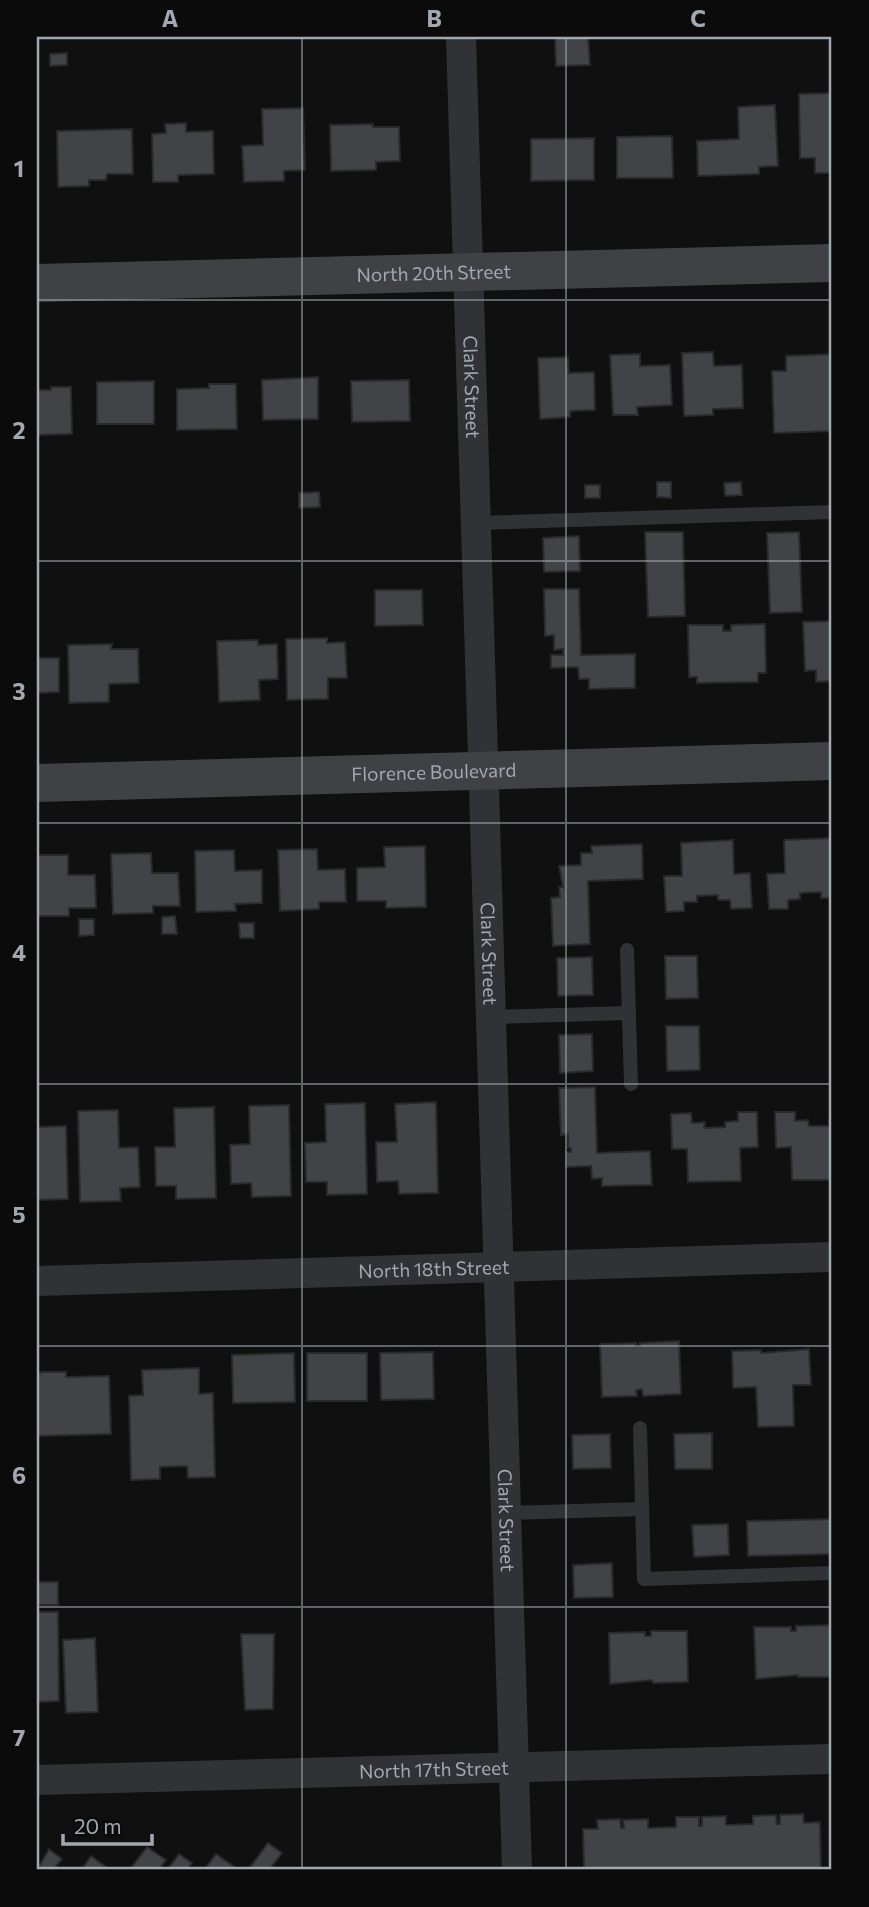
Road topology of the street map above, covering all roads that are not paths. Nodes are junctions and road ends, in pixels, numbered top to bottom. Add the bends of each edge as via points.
1 (461, 37) edge
2 (832, 263) edge
3 (469, 272) junction
4 (37, 283) edge
5 (832, 512) edge
6 (477, 523) junction
7 (832, 761) edge
8 (486, 771) junction
9 (37, 783) edge
10 (627, 950) dead end
11 (629, 1013) junction
12 (493, 1017) junction
13 (631, 1084) dead end
14 (832, 1257) edge
15 (500, 1266) junction
16 (37, 1281) edge
17 (640, 1427) dead end
18 (642, 1509) junction
19 (507, 1513) junction
20 (832, 1573) edge
21 (832, 1759) edge
22 (514, 1767) junction
23 (37, 1780) edge
24 (517, 1870) edge

1 - 3 street, Clark Street
2 - 3 street, North 20th Street
3 - 4 street, North 20th Street
3 - 6 street, Clark Street
5 - 6 lane
6 - 8 street, Clark Street
7 - 8 street, Florence Boulevard
8 - 9 street, Florence Boulevard
8 - 12 street, Clark Street
10 - 11 lane
11 - 12 lane
11 - 13 lane
12 - 15 street, Clark Street
14 - 15 street, North 18th Street
15 - 16 street, North 18th Street
15 - 19 street, Clark Street
17 - 18 lane
18 - 19 lane
18 - 20 lane via 644,1579
19 - 22 street, Clark Street
21 - 22 street, North 17th Street
22 - 23 street, North 17th Street
22 - 24 street, Clark Street

